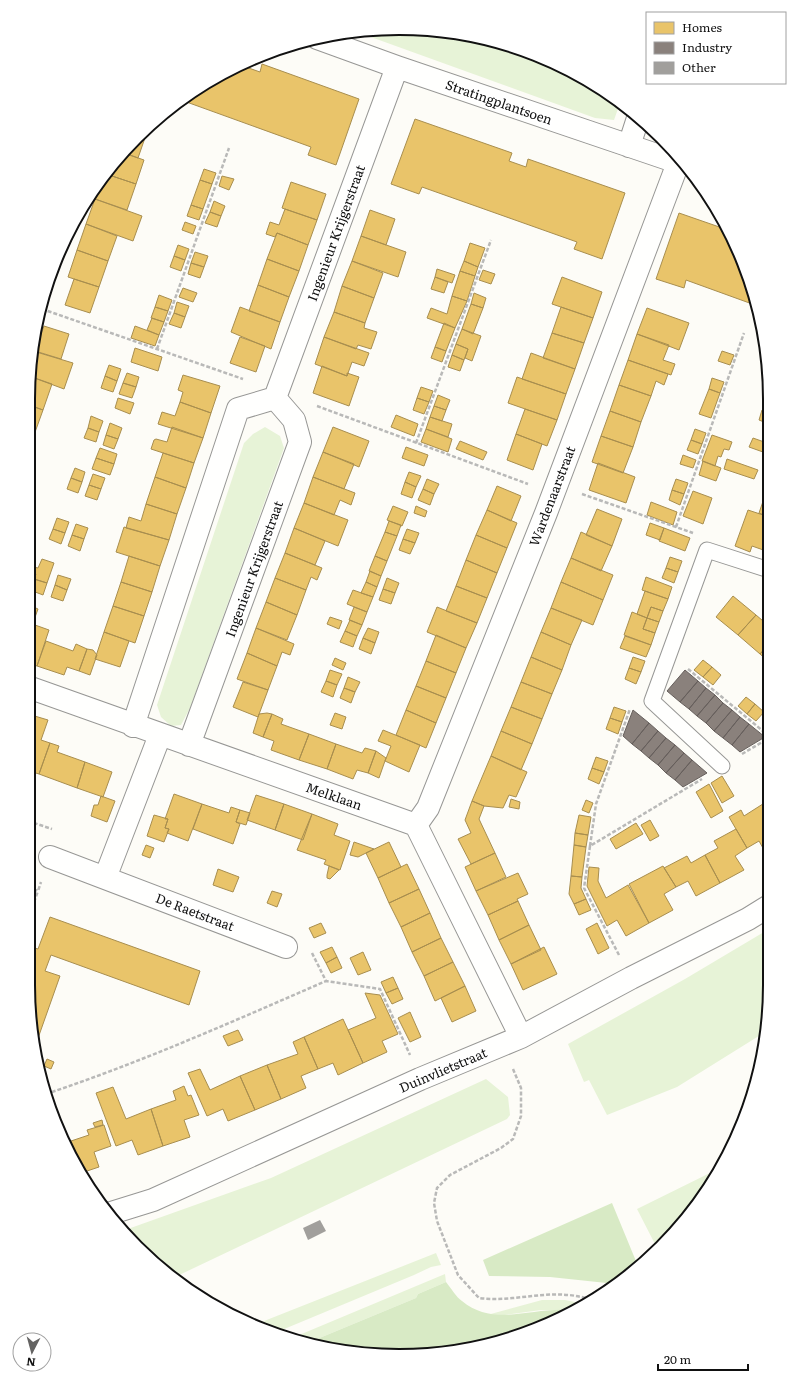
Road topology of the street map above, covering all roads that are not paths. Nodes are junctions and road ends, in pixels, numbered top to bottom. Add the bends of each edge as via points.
1 (328, 42) edge
2 (396, 68) junction
3 (636, 123) edge
4 (629, 146) junction
5 (675, 161) edge
6 (679, 166) edge
7 (275, 398) junction
8 (763, 568) edge
9 (35, 691) edge
10 (133, 726) junction
11 (160, 735) junction
12 (189, 745) junction
13 (722, 766) road end
14 (416, 825) junction
15 (50, 857) dead end
16 (105, 878) junction
17 (763, 910) edge
18 (286, 946) dead end
19 (512, 1041) junction
20 (114, 1212) edge

1 - 2 street, Stratingplantsoen
2 - 4 street, Stratingplantsoen
2 - 7 street, Ingenieur Krijgerstraat
3 - 4 street
4 - 5 street, Stratingplantsoen
6 - 14 street, Wardenaarstraat via 428,808
7 - 10 street via 238,409
7 - 12 street, Ingenieur Krijgerstraat via 294,420 300,442
8 - 13 lane via 707,550 652,701
9 - 10 street, Melklaan
10 - 11 street, Melklaan
11 - 12 street, Melklaan
11 - 16 street
12 - 14 street, Melklaan
14 - 19 street
15 - 16 street, De Raetstraat
16 - 18 street, De Raetstraat
17 - 19 street, Duinvlietstraat
19 - 20 street, Duinvlietstraat via 420,1079 153,1200

